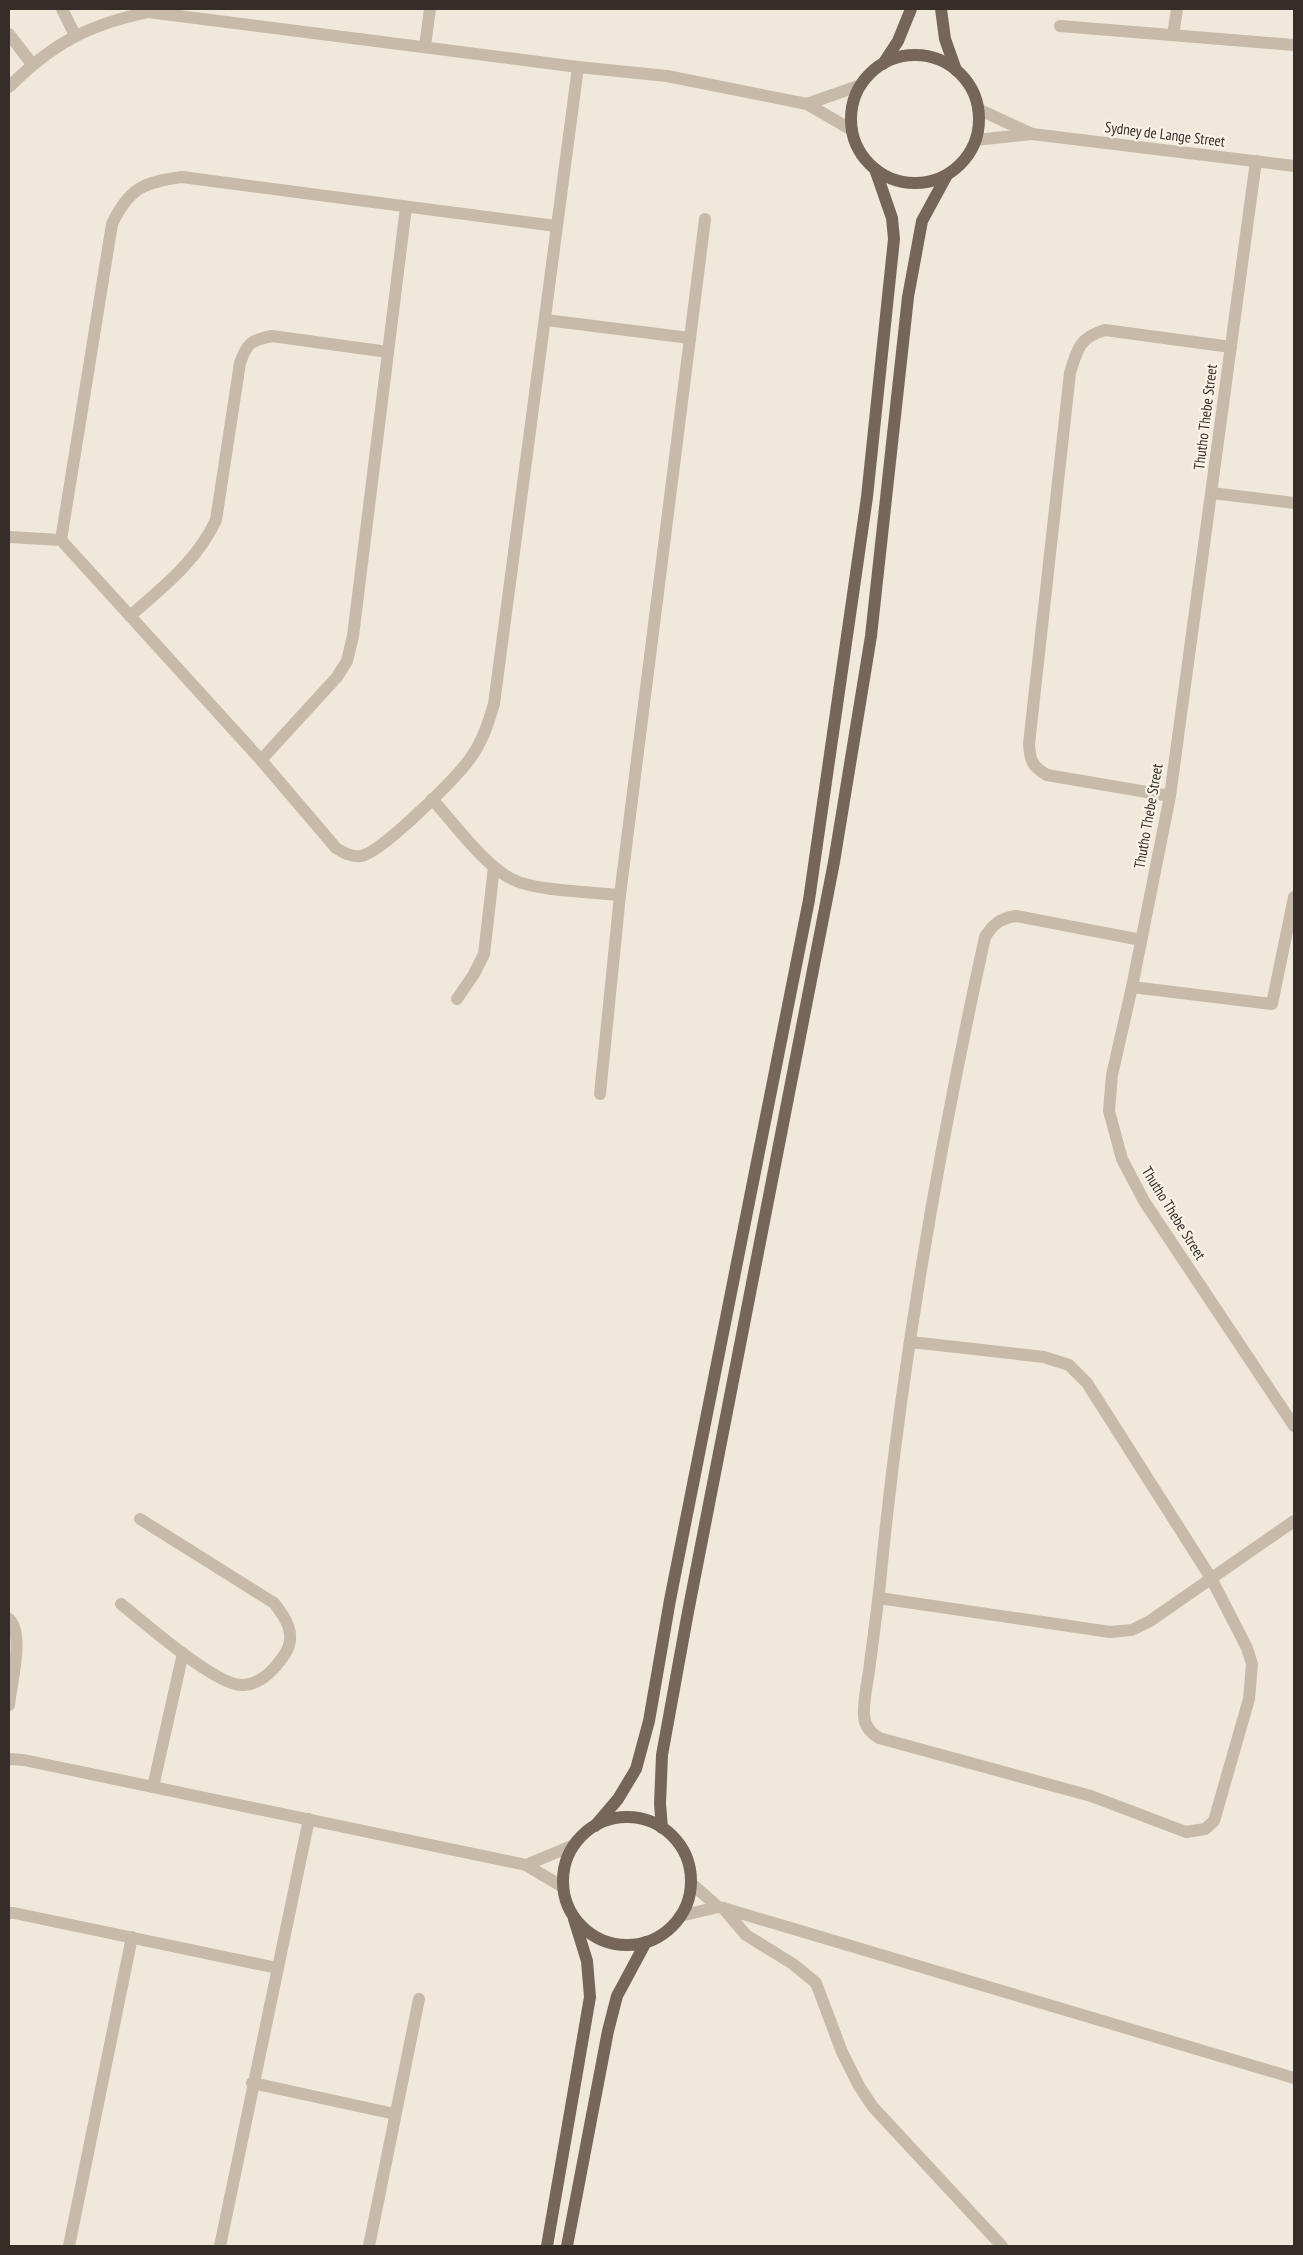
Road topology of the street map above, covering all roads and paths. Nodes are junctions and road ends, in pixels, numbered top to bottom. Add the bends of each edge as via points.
1 (62, 9) edge
2 (430, 9) edge
3 (910, 9) edge
4 (940, 9) edge
5 (1177, 9) edge
6 (1060, 26) dead end
7 (9, 34) edge
8 (75, 35) junction
9 (1173, 35) junction
10 (1294, 45) edge
11 (425, 46) junction
12 (32, 64) junction
13 (883, 64) junction
14 (578, 67) junction
15 (956, 70) junction
16 (861, 85) junction
17 (9, 87) edge
18 (808, 104) junction
19 (978, 109) junction
20 (852, 130) junction
21 (1032, 134) junction
22 (976, 140) junction
23 (1256, 161) junction
24 (1294, 166) edge
25 (875, 169) junction
26 (947, 175) junction
27 (406, 207) junction
28 (705, 219) dead end
29 (556, 226) junction
30 (546, 320) junction
31 (690, 338) junction
32 (1230, 347) junction
33 (388, 352) junction
34 (1212, 494) junction
35 (1294, 502) edge
36 (9, 537) edge
37 (61, 540) junction
38 (130, 616) junction
39 (261, 760) junction
40 (1170, 796) junction
41 (432, 799) junction
42 (494, 867) junction
43 (620, 895) junction
44 (1294, 897) edge
45 (1141, 940) junction
46 (1132, 987) junction
47 (457, 999) dead end
48 (600, 1094) dead end
49 (911, 1342) junction
50 (1294, 1426) edge
51 (140, 1519) dead end
52 (1294, 1521) edge
53 (1211, 1578) junction
54 (879, 1598) junction
55 (121, 1604) dead end
56 (9, 1619) edge
57 (183, 1653) junction
58 (9, 1705) edge
59 (9, 1759) edge
60 (153, 1787) junction
61 (309, 1819) junction
62 (595, 1826) junction
63 (662, 1828) junction
64 (574, 1845) junction
65 (526, 1865) junction
66 (691, 1883) junction
67 (564, 1887) junction
68 (721, 1908) junction
69 (9, 1914) edge
70 (572, 1914) junction
71 (680, 1916) junction
72 (132, 1937) junction
73 (646, 1942) junction
74 (277, 1968) junction
75 (419, 1999) dead end
76 (1294, 2078) edge
77 (252, 2084) junction
78 (395, 2114) junction
79 (69, 2246) edge
80 (220, 2246) edge
81 (369, 2246) edge
82 (547, 2246) edge
83 (566, 2246) edge
84 (1002, 2246) edge

1 - 8 street
2 - 11 street
3 - 13 main road via 898,41
4 - 15 main road via 945,39
5 - 9 street
6 - 9 street
7 - 12 street
8 - 11 street via 111,20 148,12
8 - 12 street
9 - 10 street
11 - 14 street
12 - 17 street
13 - 15 main road via 912,55 928,56
13 - 16 main road
14 - 18 street via 667,76
14 - 29 street
15 - 19 main road via 974,94
16 - 18 street
16 - 20 main road via 851,114
18 - 20 street
19 - 21 street, Sydney de Lange Street
19 - 22 main road
20 - 25 main road via 856,145
21 - 22 street, Sydney de Lange Street
21 - 23 street, Sydney de Lange Street
22 - 26 main road via 964,160
23 - 24 street, Sydney de Lange Street
23 - 32 street, Thutho Thebe Street
25 - 26 main road via 902,182 918,184
25 - 62 main road via 890,210 894,239 867,497 809,900 686,1513 649,1721 636,1769 618,1799
26 - 63 main road via 922,221 917,244 908,297 871,636 834,862 662,1755
27 - 29 street
27 - 33 street
27 - 37 street via 182,178 157,180 138,188 121,205 112,224
28 - 31 street
29 - 30 street
30 - 31 street
30 - 41 street via 494,704 485,733 469,760
31 - 43 street
32 - 34 street, Thutho Thebe Street
32 - 40 street via 1106,330 1092,334 1083,342 1076,351 1070,373 1030,758 1035,768 1046,775
33 - 38 street via 272,336 256,339 246,348 240,363 216,520 196,554
33 - 39 street via 353,636 347,661 338,678
34 - 35 street
34 - 40 street, Thutho Thebe Street
36 - 37 street
37 - 38 street
38 - 39 street
39 - 41 street via 336,848 347,856 362,856 374,851
40 - 45 street, Thutho Thebe Street
41 - 42 street
42 - 43 street via 514,881 536,886
42 - 47 street via 484,954
43 - 48 street
44 - 46 street via 1272,1004
45 - 46 street, Thutho Thebe Street
45 - 49 street via 1016,916 997,922 985,937 959,1054
46 - 50 street, Thutho Thebe Street via 1112,1075 1109,1111 1122,1159 1144,1201
49 - 53 street via 1044,1357 1069,1366 1087,1382
49 - 54 street via 897,1428
51 - 57 street via 274,1603 288,1620 291,1640 285,1653 270,1673 258,1682 242,1686 227,1683
52 - 53 street
53 - 54 street via 1150,1621 1132,1630 1110,1632
53 - 54 street via 1247,1648 1252,1678 1214,1821 1195,1832 1186,1832 1091,1796 879,1738 870,1732 864,1712
55 - 57 street
56 - 58 street via 14,1624 17,1639
57 - 60 street
59 - 60 street
60 - 61 street
61 - 65 street
61 - 74 street
62 - 63 main road via 622,1817 636,1817
62 - 64 main road
63 - 66 main road via 681,1846
64 - 65 street
64 - 67 main road via 567,1858
65 - 67 street
66 - 68 street
66 - 71 main road via 688,1901
67 - 70 main road
68 - 71 street
68 - 76 street
68 - 84 street via 746,1934 816,1983 842,2052 859,2086 874,2107
69 - 72 street
70 - 73 main road via 586,1930 605,1941 625,1944
70 - 82 main road via 586,1961 590,1997
71 - 73 main road via 660,1936
72 - 74 street
72 - 79 street
73 - 83 main road via 618,1996 608,2031
74 - 77 street
75 - 78 street
77 - 78 street
77 - 80 street
78 - 81 street

